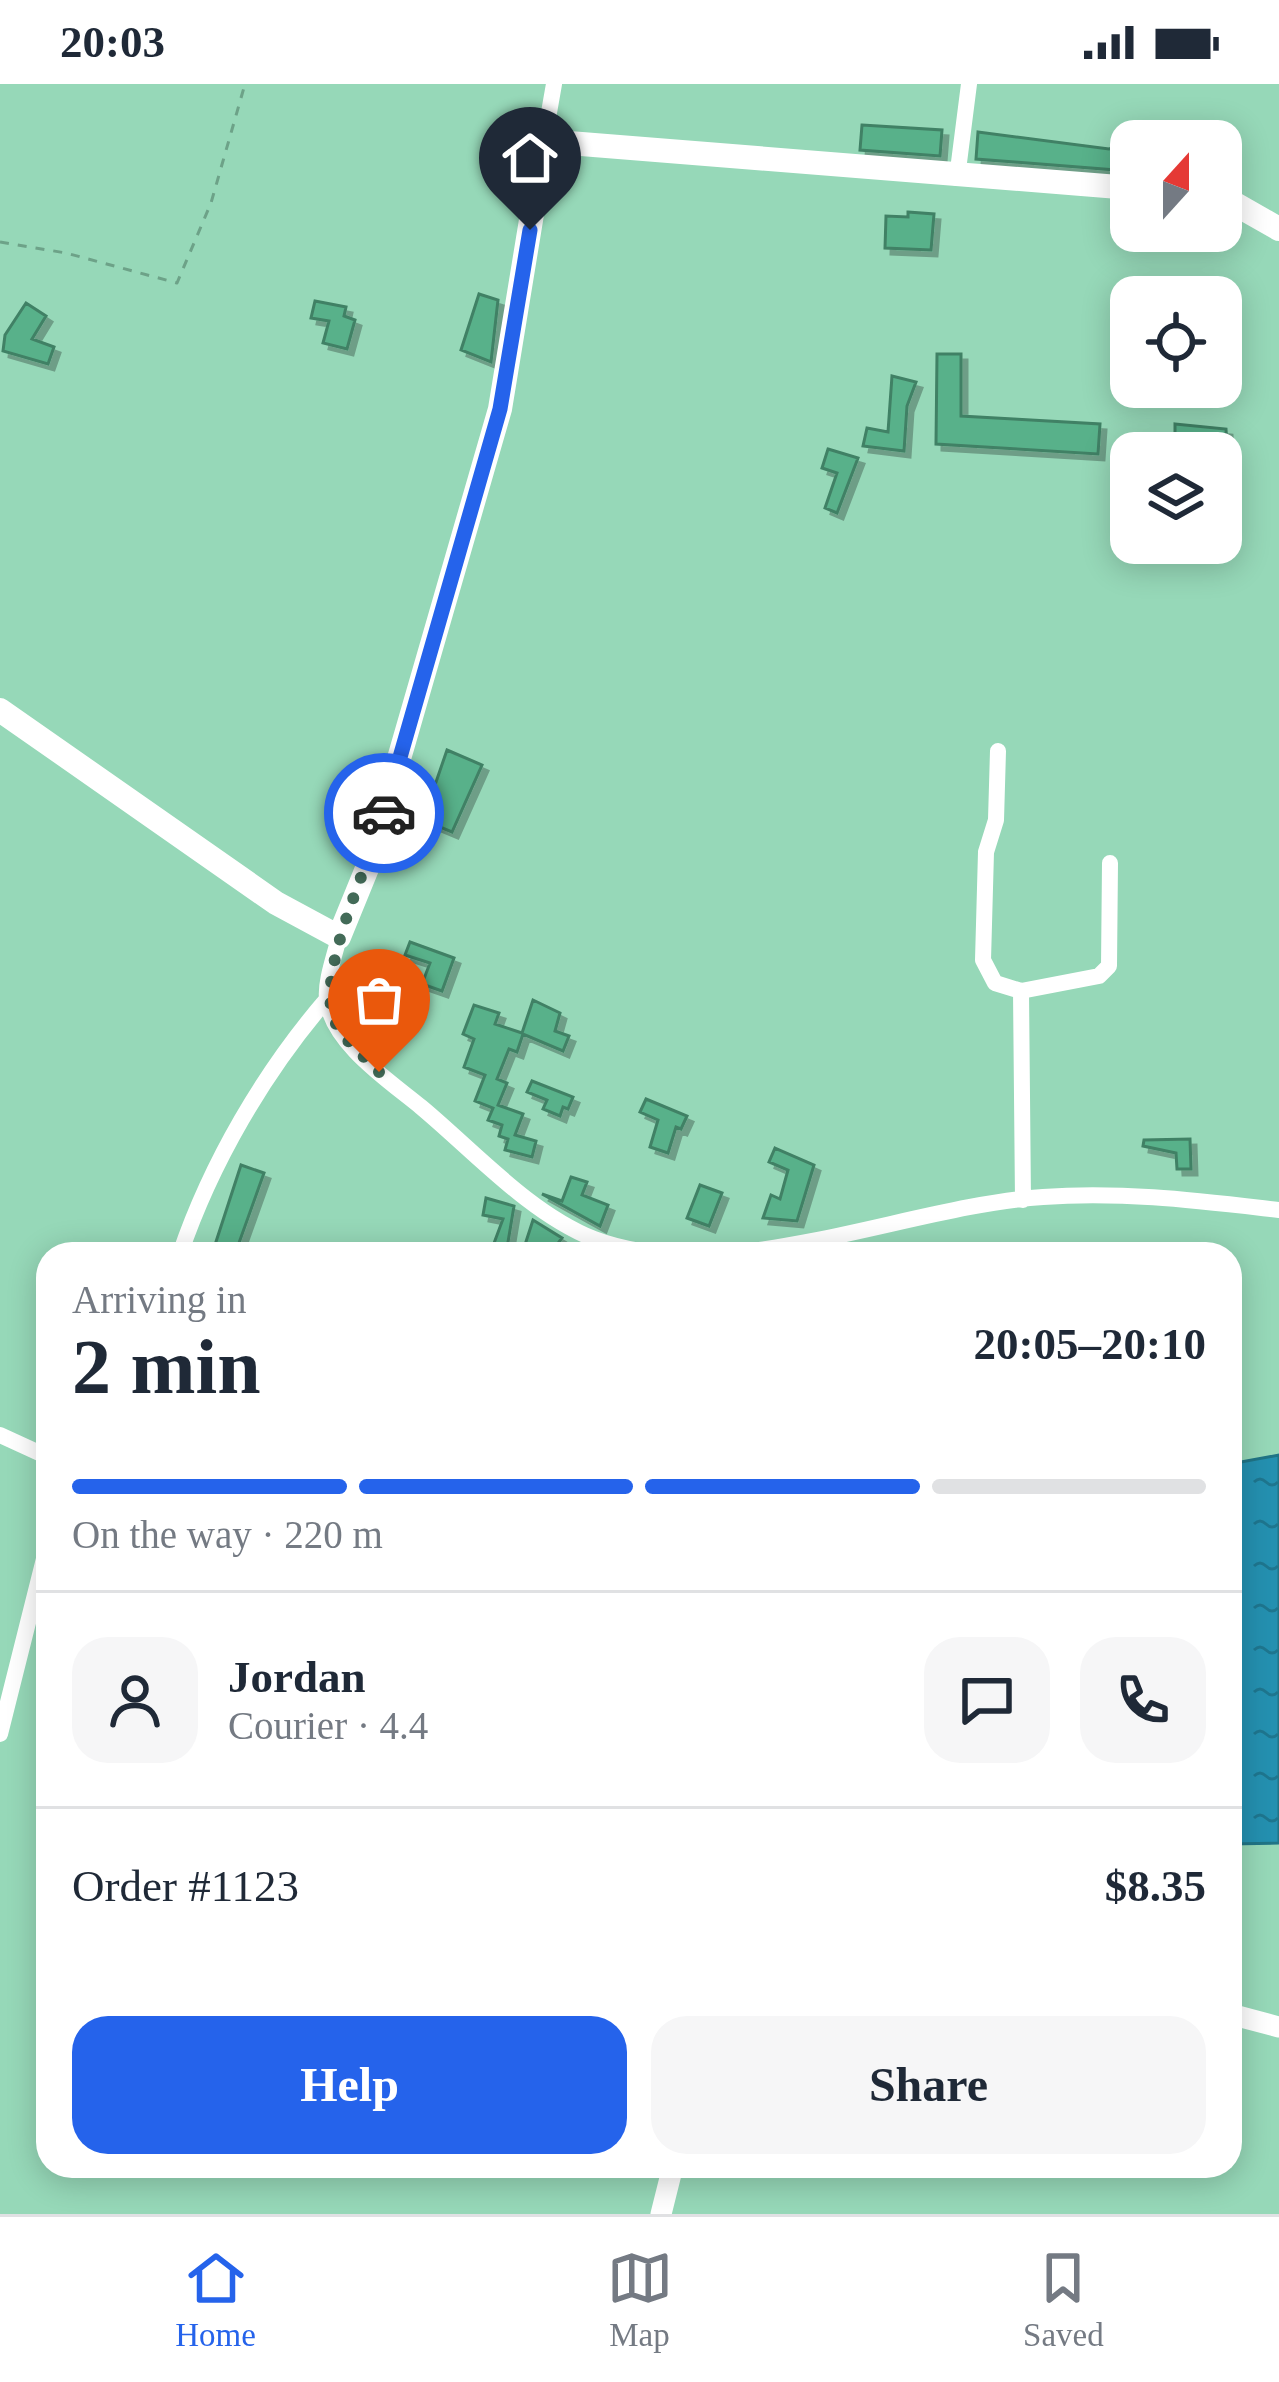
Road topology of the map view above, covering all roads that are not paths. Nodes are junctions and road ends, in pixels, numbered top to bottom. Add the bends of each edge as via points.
1 (554, 84) edge
2 (969, 84) edge
3 (544, 140) junction
4 (957, 178) junction
5 (1110, 187) edge
6 (1242, 208) edge
7 (1279, 229) edge
8 (0, 710) edge
9 (998, 751) dead end
10 (1110, 863) dead end
11 (338, 937) junction
12 (1021, 991) junction
13 (327, 999) junction
14 (1023, 1200) junction
15 (1279, 1210) edge
16 (184, 1242) edge
17 (606, 1242) edge
18 (805, 1242) edge
19 (0, 1435) edge
20 (36, 1451) edge
21 (36, 1591) edge
22 (0, 1734) edge
23 (1242, 2017) edge
24 (1279, 2026) edge
25 (670, 2178) edge
26 (661, 2214) edge

1 - 3 street
2 - 4 street
3 - 4 main road
3 - 11 main road via 500,409 368,866
4 - 5 main road
6 - 7 main road
8 - 11 main road via 276,903
9 - 12 street via 983,961 995,983
10 - 12 street via 1108,966 1099,976
11 - 13 street
12 - 14 street
13 - 16 street via 244,1120
13 - 17 street via 337,1028 379,1072 557,1222
14 - 15 street via 1155,1196
14 - 18 street
19 - 20 street
21 - 22 street
23 - 24 street
25 - 26 street

